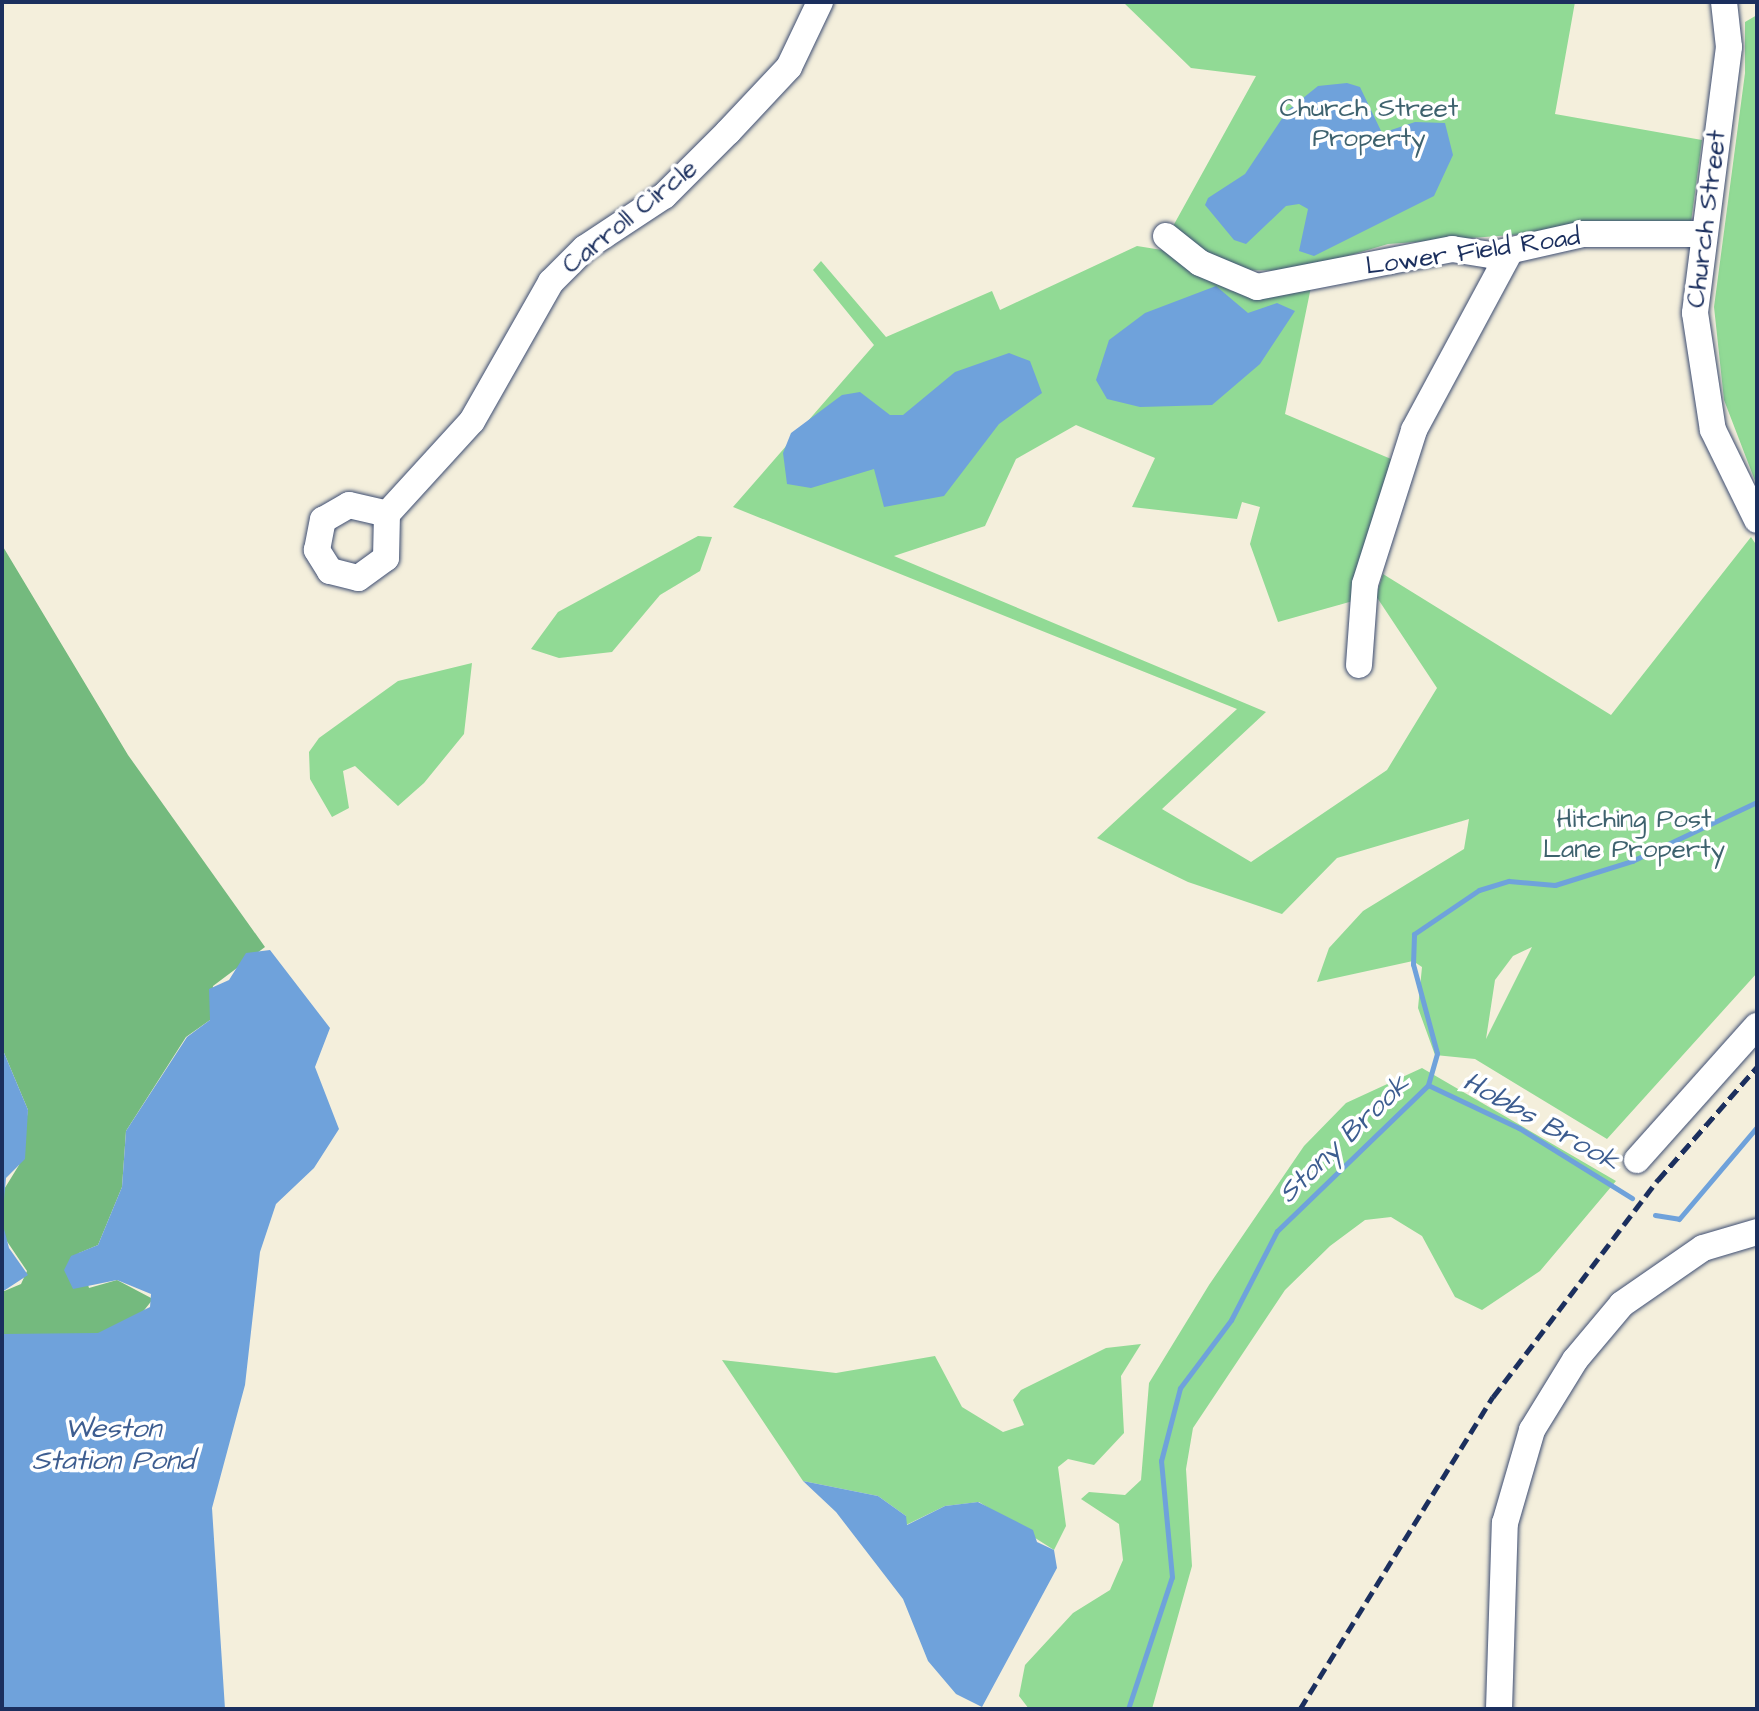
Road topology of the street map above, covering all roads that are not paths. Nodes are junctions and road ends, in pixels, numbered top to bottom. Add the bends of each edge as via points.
1 (820, 2) edge
2 (1724, 2) edge
3 (1701, 234) junction
4 (1166, 236) dead end
5 (1510, 252) junction
6 (387, 514) dead end
7 (1757, 520) edge
8 (1359, 665) dead end
9 (1757, 1026) edge
10 (1637, 1160) dead end
11 (1757, 1232) edge
12 (1499, 1709) edge

1 - 6 street, Carroll Circle via 789,67 728,132 664,196 585,248 551,282 472,421
2 - 3 street, Church Street via 1729,47
3 - 5 street, Lower Field Road via 1583,234
3 - 7 street, Church Street via 1695,313 1702,388 1731,475
4 - 5 street, Lower Field Road via 1200,263 1257,287 1452,249
5 - 8 street via 1414,430 1365,584
9 - 10 street
11 - 12 street via 1703,1248 1622,1304 1575,1360 1532,1430 1505,1523

